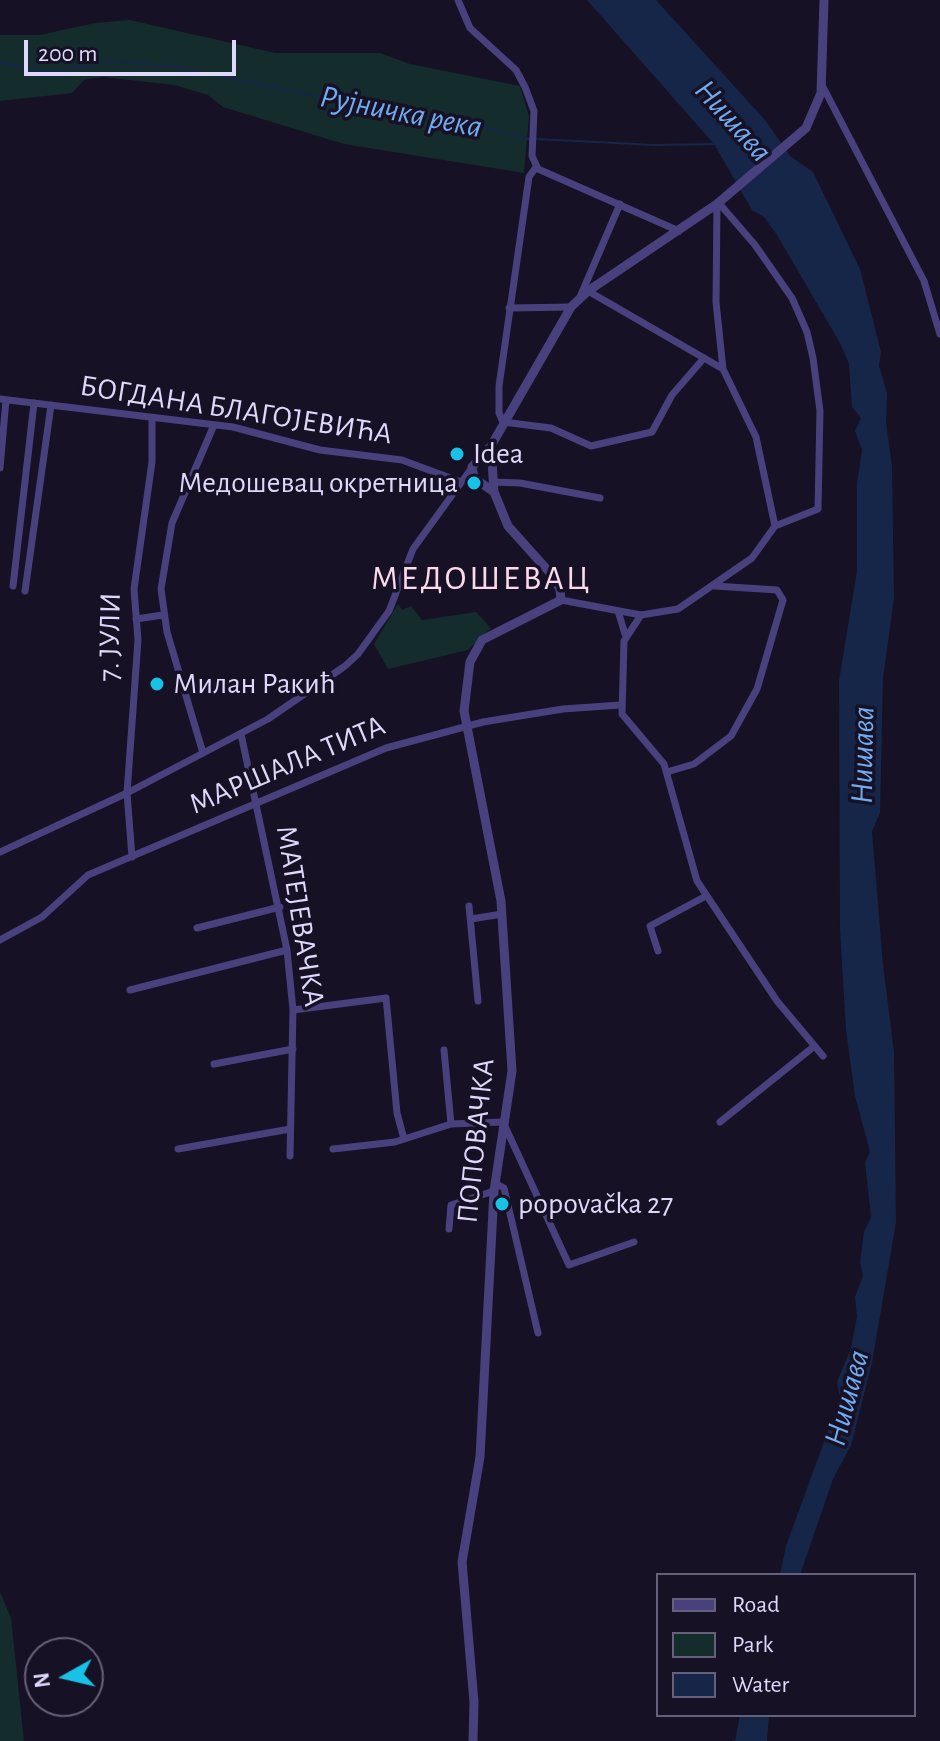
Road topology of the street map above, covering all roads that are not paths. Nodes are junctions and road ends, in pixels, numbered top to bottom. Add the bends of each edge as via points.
1 (458, 0) edge
2 (824, 0) edge
3 (822, 83) junction
4 (833, 110) junction
5 (816, 112) junction
6 (536, 167) junction
7 (718, 203) junction
8 (620, 204) junction
9 (679, 231) junction
10 (584, 294) junction
11 (508, 307) junction
12 (571, 307) junction
13 (940, 334) edge
14 (704, 358) junction
15 (723, 369) junction
16 (3, 400) edge
17 (34, 403) junction
18 (51, 405) junction
19 (152, 420) junction
20 (503, 422) junction
21 (214, 425) junction
22 (491, 446) junction
23 (479, 459) junction
24 (492, 464) junction
25 (0, 468) edge
26 (479, 480) junction
27 (600, 498) dead end
28 (775, 526) junction
29 (13, 586) dead end
30 (715, 586) junction
31 (25, 591) dead end
32 (561, 600) junction
33 (618, 611) junction
34 (163, 615) junction
35 (641, 615) junction
36 (136, 619) junction
37 (625, 634) junction
38 (620, 705) junction
39 (465, 726) junction
40 (241, 734) junction
41 (203, 753) junction
42 (667, 772) junction
43 (127, 793) junction
44 (257, 804) junction
45 (0, 852) edge
46 (132, 857) junction
47 (706, 896) junction
48 (469, 906) dead end
49 (280, 907) junction
50 (502, 914) junction
51 (471, 919) junction
52 (197, 928) dead end
53 (0, 940) edge
54 (287, 950) junction
55 (658, 951) dead end
56 (130, 990) dead end
57 (478, 1001) dead end
58 (293, 1010) junction
59 (812, 1048) junction
60 (293, 1049) junction
61 (444, 1050) dead end
62 (823, 1056) dead end
63 (214, 1064) dead end
64 (503, 1122) junction
65 (720, 1122) dead end
66 (451, 1124) junction
67 (290, 1129) junction
68 (404, 1139) junction
69 (178, 1149) dead end
70 (333, 1149) dead end
71 (290, 1156) dead end
72 (494, 1187) junction
73 (449, 1229) dead end
74 (634, 1242) dead end
75 (538, 1333) dead end
76 (473, 1741) edge

1 - 6 street via 470,28 516,70 534,111
2 - 3 street
3 - 4 street
3 - 5 street
4 - 5 street
4 - 13 street via 913,258
5 - 7 street via 797,139
6 - 8 street
6 - 11 street via 529,177
7 - 9 street
7 - 15 street via 716,302
7 - 28 street via 792,298 813,358 821,424 818,509
8 - 9 street
8 - 10 street
9 - 10 street
10 - 12 street
10 - 14 street
11 - 12 street
11 - 20 street via 498,400
12 - 20 street
14 - 15 street
14 - 20 street via 672,395 654,430 644,434 591,446 551,428
15 - 28 street via 756,437
16 - 17 street, БОГДАНА БЛАГОЈЕВИЋА
16 - 25 street
17 - 18 street, БОГДАНА БЛАГОЈЕВИЋА
17 - 29 street
18 - 19 street, БОГДАНА БЛАГОЈЕВИЋА
18 - 31 street
19 - 21 street, БОГДАНА БЛАГОЈЕВИЋА
19 - 36 street, 7. ЈУЛИ via 152,462 134,589
20 - 22 street
21 - 26 street, БОГДАНА БЛАГОЈЕВИЋА
21 - 34 street via 172,523 162,571
22 - 23 street
22 - 24 street
23 - 24 street
23 - 26 street
24 - 26 street
26 - 27 street, БОГДАНА БЛАГОЈЕВИЋА
26 - 32 street via 511,530 557,582
26 - 40 street via 413,549 396,599 358,654 318,687
28 - 30 street via 752,558
30 - 35 street via 678,609
30 - 42 street via 777,590 783,600 757,689 731,736 694,764
32 - 33 street
32 - 39 street, ПОПОВАЧКА via 482,640 468,674
33 - 35 street
33 - 37 street
34 - 36 street
34 - 41 street
35 - 37 street
36 - 43 street, 7. ЈУЛИ
37 - 38 street
38 - 39 street, МАРШАЛА ТИТА
38 - 42 street
39 - 44 street, МАРШАЛА ТИТА via 386,748
39 - 50 street, ПОПОВАЧКА
40 - 41 street
40 - 44 street, МАТЕЈЕВАЧКА
41 - 43 street
42 - 47 street via 688,859
43 - 45 street
43 - 46 street, 7. ЈУЛИ
44 - 46 street, МАРШАЛА ТИТА
44 - 49 street, МАТЕЈЕВАЧКА
46 - 53 street, МАРШАЛА ТИТА via 88,875 53,909
47 - 55 street via 650,926
47 - 59 street
48 - 51 street
49 - 52 street
49 - 54 street, МАТЕЈЕВАЧКА
50 - 51 street
50 - 64 street, ПОПОВАЧКА via 512,1071
51 - 57 street
54 - 56 street
54 - 58 street, МАТЕЈЕВАЧКА
58 - 60 street, МАТЕЈЕВАЧКА
58 - 68 street via 386,998
59 - 62 street
59 - 65 street
60 - 63 street
60 - 67 street, МАТЕЈЕВАЧКА
61 - 66 street
64 - 66 street
64 - 72 street, ПОПОВАЧКА
64 - 74 street via 569,1265
66 - 68 street
67 - 69 street
67 - 71 street, МАТЕЈЕВАЧКА
68 - 70 street
72 - 73 street via 451,1205
72 - 75 street via 504,1188
72 - 76 street, ПОПОВАЧКА via 480,1457 462,1562

